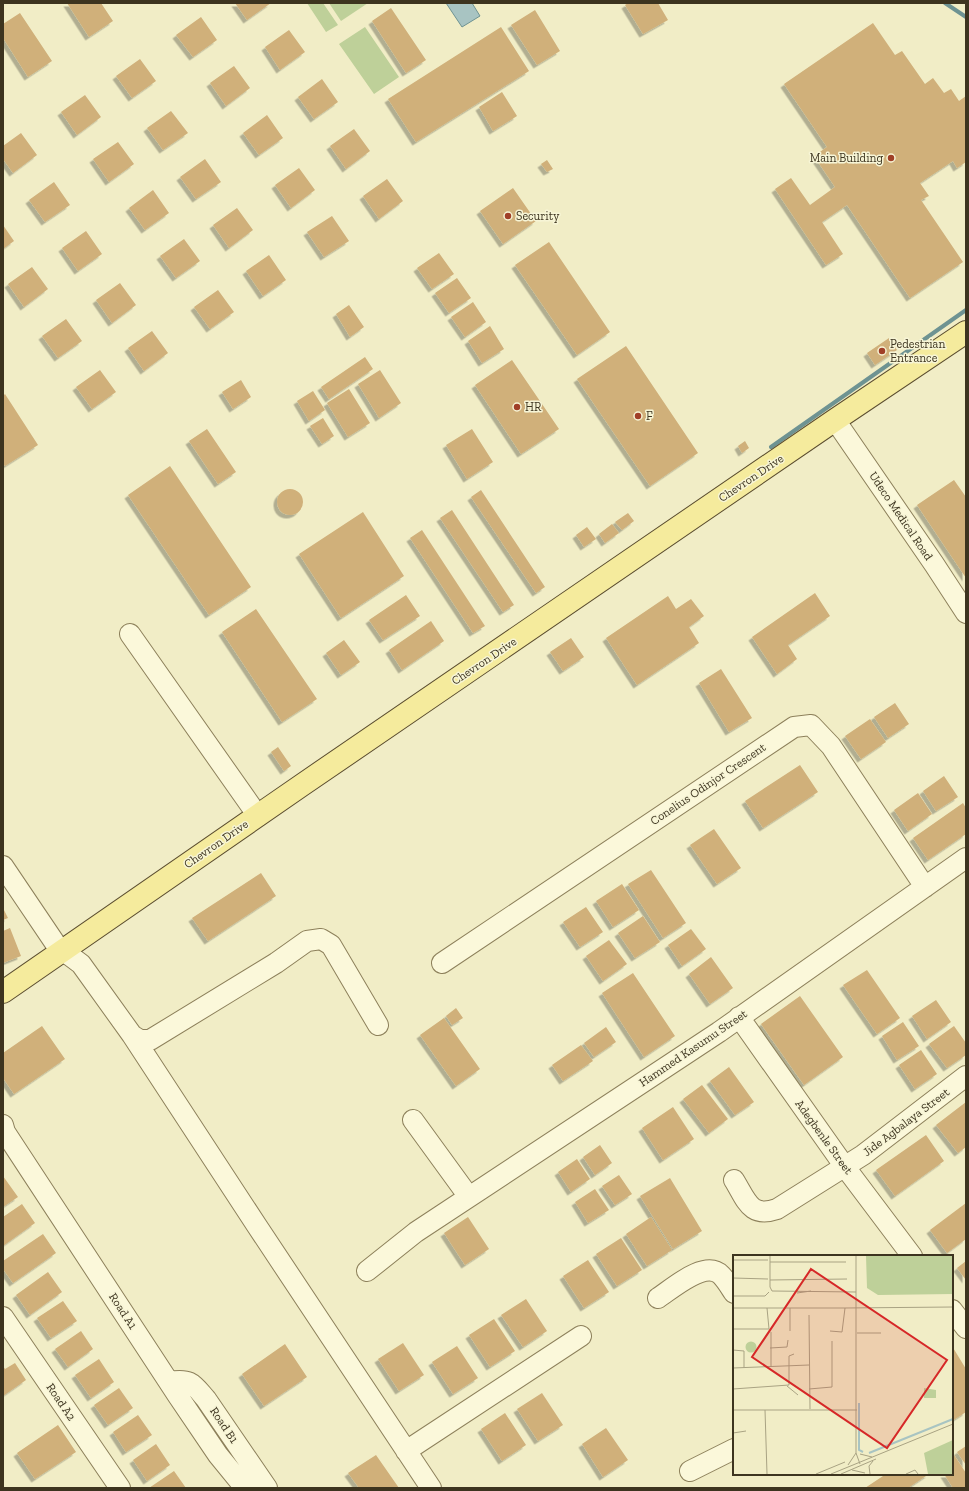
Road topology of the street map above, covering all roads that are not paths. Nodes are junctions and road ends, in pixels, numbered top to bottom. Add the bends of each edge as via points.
1 (966, 332) edge
2 (835, 420) junction
3 (966, 613) edge
4 (130, 634) dead end
5 (258, 816) junction
6 (966, 858) edge
7 (3, 866) edge
8 (925, 887) junction
9 (61, 952) junction
10 (442, 963) dead end
11 (3, 992) edge
12 (739, 1017) junction
13 (378, 1025) dead end
14 (132, 1035) junction
15 (966, 1076) edge
16 (414, 1120) dead end
17 (4, 1129) edge
18 (845, 1167) junction
19 (734, 1180) dead end
20 (469, 1196) junction
21 (911, 1255) edge
22 (367, 1271) dead end
23 (733, 1292) edge
24 (658, 1298) dead end
25 (953, 1311) edge
26 (3, 1317) edge
27 (966, 1328) edge
28 (581, 1336) dead end
29 (169, 1382) junction
30 (733, 1450) edge
31 (406, 1451) junction
32 (690, 1471) dead end
33 (120, 1488) edge
34 (245, 1488) edge
35 (267, 1488) edge
36 (432, 1488) edge

1 - 2 main road, Chevron Drive
2 - 3 street, Udeco Medical Road
2 - 5 main road, Chevron Drive
4 - 5 street
5 - 9 main road, Chevron Drive
6 - 8 street, Hammed Kasumu Street
7 - 9 street
8 - 10 street, Conelius Odinjor Crescent via 831,746 811,725 794,726
8 - 12 street, Hammed Kasumu Street
9 - 11 main road, Chevron Drive
9 - 14 street via 69,954 81,964
12 - 18 street, Adegbenle Street
12 - 20 street, Hammed Kasumu Street
13 - 14 street via 331,945 321,939 307,941 276,963 150,1040 140,1040
14 - 31 street
15 - 18 street, Jide Agbalaya Street
16 - 20 street
17 - 29 street, Road A1
18 - 19 street, Jide Agbalaya Street via 778,1209 768,1212 753,1209
18 - 21 street, Adegbenle Street
20 - 22 street, Hammed Kasumu Street via 416,1232
23 - 24 street via 720,1274 709,1269 699,1271
25 - 27 street
26 - 33 street, Road A2
28 - 31 street
29 - 34 street, Road A1 via 218,1455
29 - 35 street, Road B1 via 186,1380 196,1387
30 - 32 street
31 - 36 street

